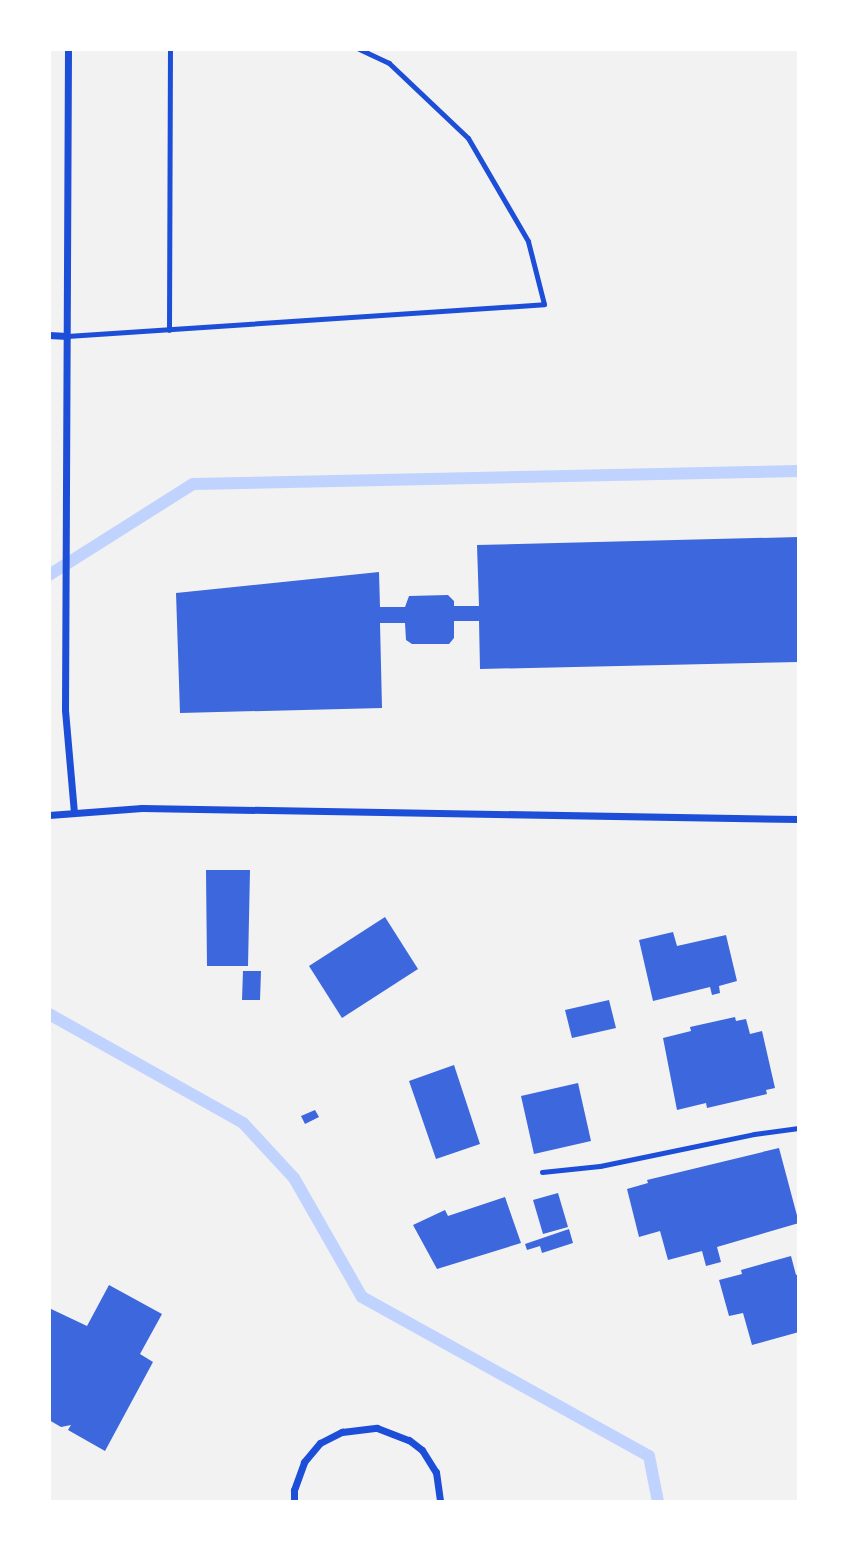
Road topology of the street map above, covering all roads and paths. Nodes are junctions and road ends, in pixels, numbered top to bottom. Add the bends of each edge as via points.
1 (68, 49) edge
2 (170, 49) edge
3 (359, 49) edge
4 (169, 330) junction
5 (49, 335) edge
6 (67, 336) junction
7 (74, 812) junction
8 (49, 815) edge
9 (799, 819) edge
10 (799, 1128) edge
11 (542, 1172) dead end
12 (294, 1502) edge
13 (440, 1502) edge

1 - 6 street
2 - 4 lane
3 - 4 lane via 389,63 468,138 528,241 544,304
4 - 6 lane
5 - 6 street
6 - 7 street via 65,710
7 - 8 street
7 - 9 street via 142,808
10 - 11 lane via 600,1166
12 - 13 street via 304,1462 320,1443 342,1432 377,1428 422,1450 436,1472

